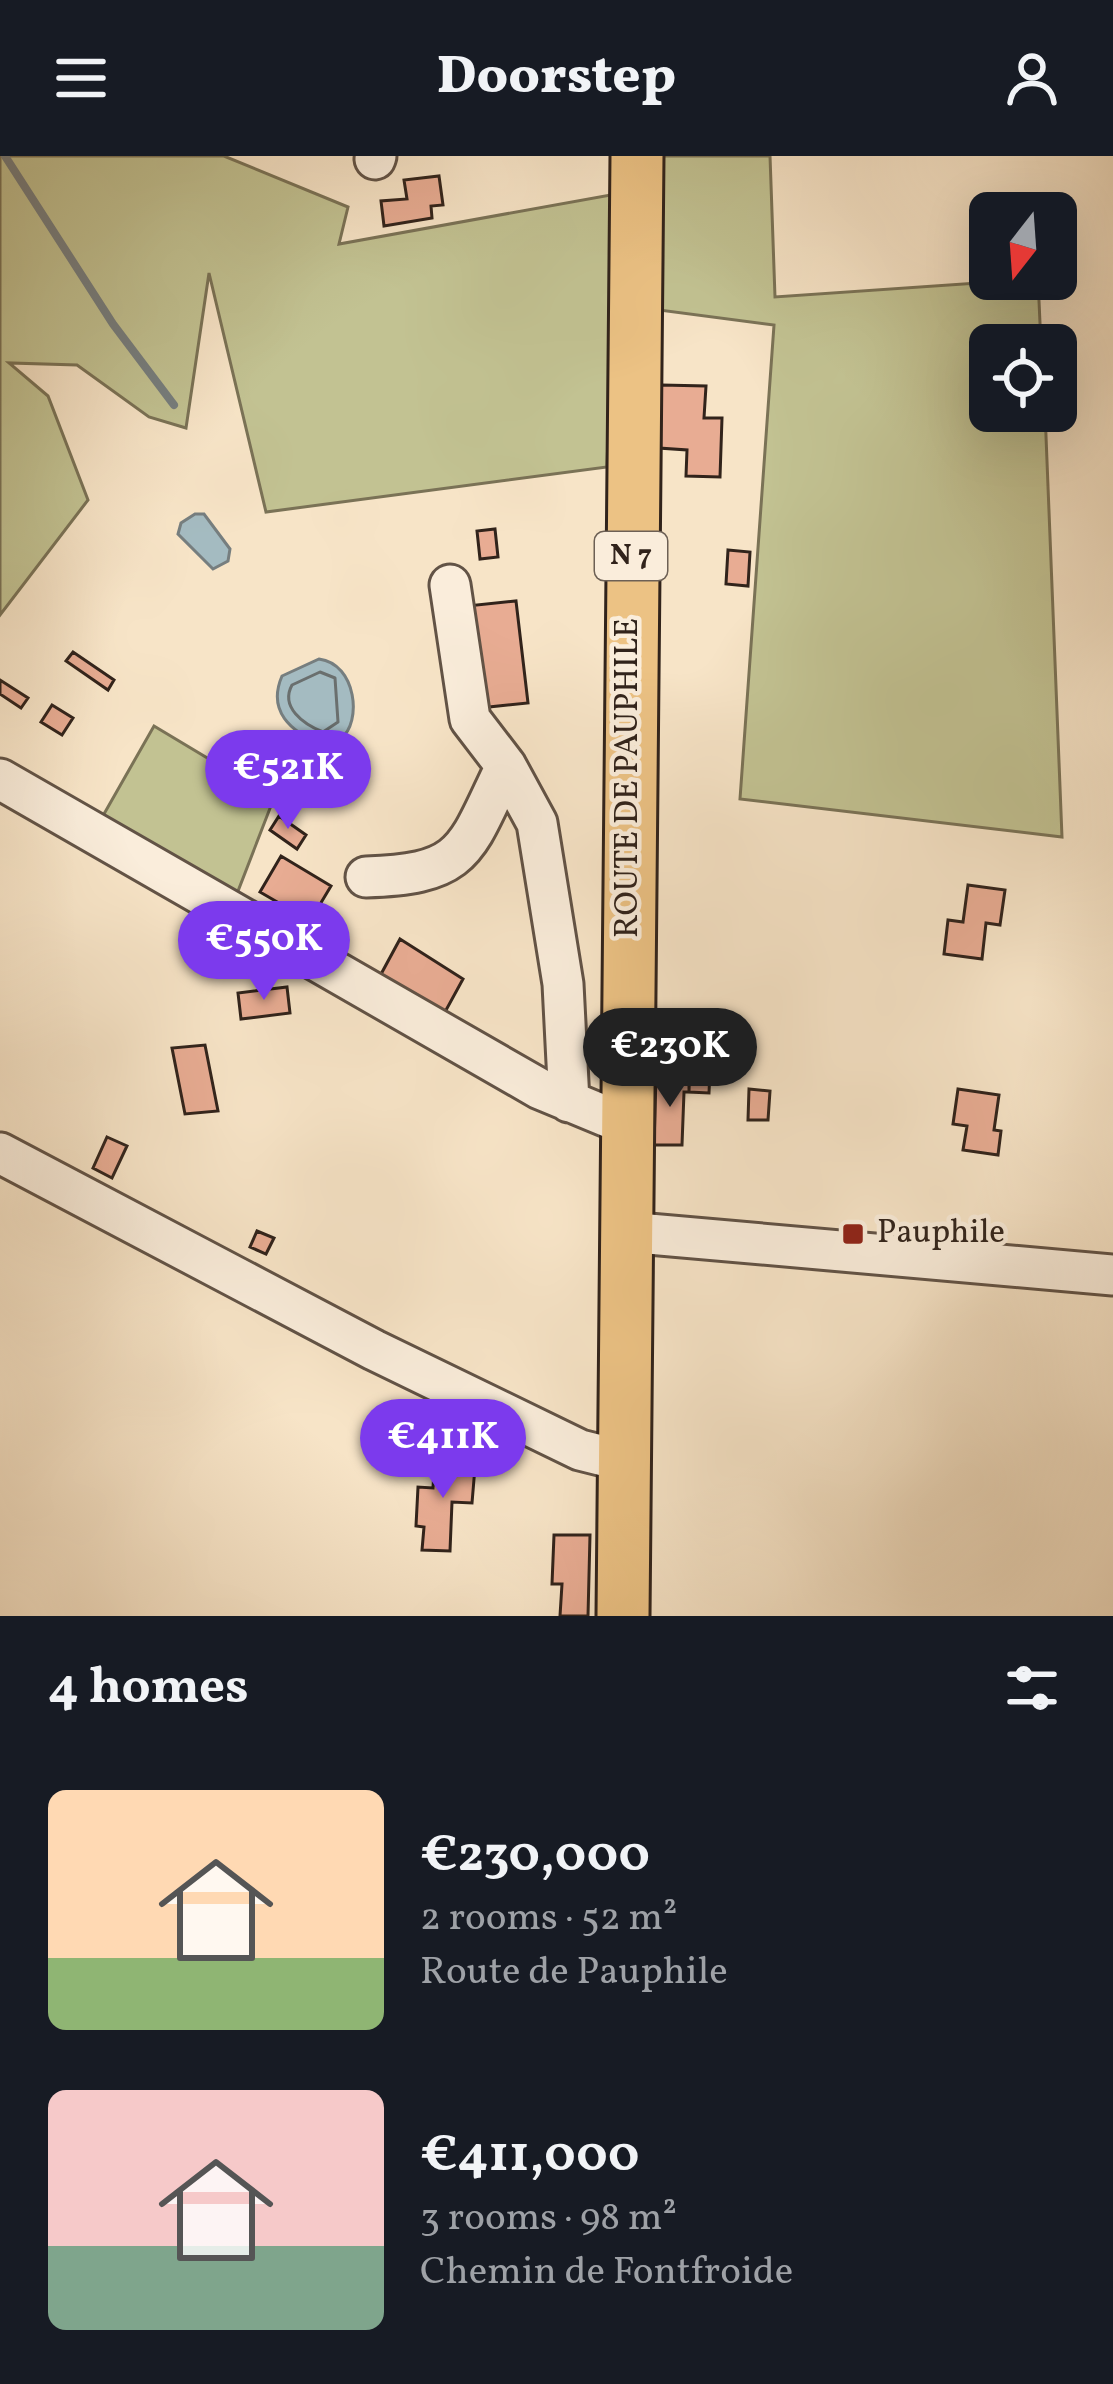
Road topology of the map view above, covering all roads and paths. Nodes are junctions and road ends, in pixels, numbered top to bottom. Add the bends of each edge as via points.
1 (637, 156) edge
2 (450, 585) dead end
3 (506, 766) junction
4 (0, 779) edge
5 (366, 877) dead end
6 (568, 1102) junction
7 (627, 1125) junction
8 (0, 1154) edge
9 (626, 1232) junction
10 (1113, 1276) edge
11 (624, 1462) junction
12 (623, 1616) edge

1 - 7 main road, ROUTE DE PAUPHILE / N 7
2 - 3 street via 470,719
3 - 5 street via 451,860 418,876
3 - 6 street via 537,823 554,910
4 - 6 street
6 - 7 street
7 - 9 main road, ROUTE DE PAUPHILE / N 7
8 - 11 street via 374,1350 580,1450
9 - 10 street
9 - 11 main road, ROUTE DE PAUPHILE / N 7
11 - 12 main road, ROUTE DE PAUPHILE / N 7

